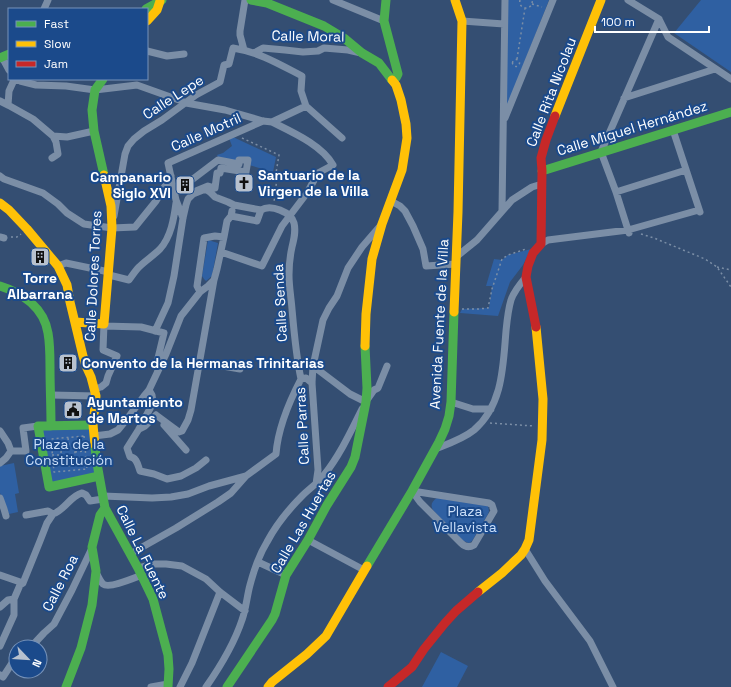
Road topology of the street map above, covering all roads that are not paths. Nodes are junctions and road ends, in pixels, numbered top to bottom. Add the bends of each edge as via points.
1 (147, 0) edge
2 (245, 0) edge
3 (251, 0) edge
4 (333, 0) edge
5 (386, 0) edge
6 (455, 0) edge
7 (505, 0) edge
8 (553, 0) edge
9 (601, 0) edge
10 (628, 0) edge
11 (161, 1) edge
12 (148, 8) edge
13 (659, 18) junction
14 (148, 20) edge
15 (462, 21) junction
16 (384, 22) junction
17 (504, 24) junction
18 (244, 50) junction
19 (148, 51) edge
20 (254, 53) junction
21 (362, 53) junction
22 (184, 54) dead end
23 (4, 56) edge
24 (8, 67) edge
25 (715, 69) junction
26 (391, 79) junction
27 (504, 79) junction
28 (731, 79) edge
29 (14, 80) edge
30 (18, 80) edge
31 (102, 80) edge
32 (519, 82) junction
33 (95, 90) junction
34 (624, 98) junction
35 (0, 101) edge
36 (186, 103) junction
37 (8, 104) junction
38 (306, 106) junction
39 (731, 112) edge
40 (263, 121) junction
41 (503, 121) junction
42 (272, 122) junction
43 (673, 130) junction
44 (94, 131) junction
45 (53, 136) junction
46 (342, 138) dead end
47 (601, 152) junction
48 (52, 158) dead end
49 (686, 170) junction
50 (542, 171) junction
51 (246, 172) joint
52 (0, 176) edge
53 (171, 176) junction
54 (542, 184) junction
55 (616, 192) junction
56 (176, 200) junction
57 (391, 201) junction
58 (0, 203) edge
59 (234, 206) junction
60 (261, 210) junction
61 (502, 211) junction
62 (289, 215) junction
63 (231, 216) junction
64 (183, 218) junction
65 (382, 224) junction
66 (112, 228) junction
67 (628, 232) junction
68 (224, 237) junction
69 (541, 244) junction
70 (221, 252) junction
71 (456, 260) junction
72 (58, 266) junction
73 (109, 274) junction
74 (526, 277) junction
75 (214, 280) junction
76 (0, 286) edge
77 (200, 292) junction
78 (75, 322) junction
79 (104, 325) junction
80 (155, 331) junction
81 (200, 362) junction
82 (313, 366) junction
83 (387, 366) dead end
84 (240, 369) dead end
85 (157, 374) junction
86 (301, 378) junction
87 (312, 383) junction
88 (150, 390) junction
89 (95, 393) junction
90 (51, 396) junction
91 (366, 402) junction
92 (451, 402) junction
93 (491, 409) junction
94 (156, 416) junction
95 (93, 425) junction
96 (38, 426) junction
97 (51, 426) junction
98 (139, 429) junction
99 (0, 431) edge
100 (94, 436) junction
101 (435, 449) junction
102 (186, 450) dead end
103 (11, 451) junction
104 (206, 460) dead end
105 (0, 463) edge
106 (99, 476) junction
107 (246, 476) junction
108 (74, 482) junction
109 (316, 484) junction
110 (412, 491) junction
111 (77, 494) junction
112 (0, 498) edge
113 (104, 501) junction
114 (53, 514) junction
115 (26, 515) dead end
116 (6, 516) dead end
117 (308, 540) junction
118 (92, 547) junction
119 (525, 548) junction
120 (130, 554) junction
121 (258, 562) junction
122 (364, 570) junction
123 (96, 572) junction
124 (140, 572) junction
125 (0, 575) edge
126 (286, 575) junction
127 (23, 583) junction
128 (220, 592) junction
129 (14, 599) junction
130 (0, 607) edge
131 (245, 611) junction
132 (38, 639) edge
133 (0, 646) edge
134 (8, 669) edge
135 (0, 675) edge
136 (168, 685) edge
137 (66, 687) edge
138 (151, 687) edge
139 (180, 687) edge
140 (206, 687) edge
141 (227, 687) edge
142 (268, 687) edge
143 (388, 687) edge
144 (613, 687) edge

1 - 11 street
2 - 18 street via 240,31
3 - 21 street via 267,3 324,26
4 - 16 street
5 - 16 street
6 - 15 street, Avenida Fuente de la Villa
7 - 17 street
8 - 32 street
9 - 50 street, Calle Rita Nicolau via 546,140 541,158
10 - 13 street
11 - 12 street
11 - 14 street via 156,12
13 - 25 street via 668,36
13 - 34 street
15 - 17 street
15 - 71 street, Avenida Fuente de la Villa
16 - 26 street via 398,74 396,78
17 - 27 street
18 - 20 street
18 - 36 street, Calle Lepe via 233,48 229,64 224,65 220,82
19 - 22 street via 167,56
20 - 21 street, Calle Moral via 264,48 302,52 324,48
20 - 38 street via 302,76 301,91
21 - 26 street via 379,63
23 - 24 street
25 - 28 street
25 - 34 street
26 - 57 street via 402,100 407,138 402,170
27 - 32 street via 511,84
27 - 41 street
29 - 37 street
30 - 33 street, Calle Motril via 36,85
31 - 33 street, Calle Dolores Torres
32 - 41 street
33 - 36 street, Calle Motril via 137,85
33 - 44 street, Calle Dolores Torres via 92,110
34 - 47 street
35 - 37 street
36 - 40 street, Calle Motril via 225,110
36 - 66 street, Calle Lepe via 144,131 128,146
37 - 45 street via 33,119
38 - 42 street
38 - 46 street
39 - 43 street, Calle Miguel Hernández
40 - 42 street, Calle Motril
40 - 53 street, Calle Motril via 168,163
41 - 61 street
42 - 62 street via 324,153 333,165 318,173 307,193
43 - 47 street, Calle Miguel Hernández
43 - 49 street
44 - 45 street via 67,137
44 - 66 street, Calle Dolores Torres via 111,206
45 - 48 street via 58,154
47 - 50 street, Calle Miguel Hernández
47 - 55 street
49 - 55 street
49 - 67 street via 699,211
50 - 54 street, Calle Rita Nicolau
51 - 51 street via 248,160 239,160 239,164 218,160 189,182 188,189 191,193 208,186 215,188 217,172 220,173 221,168
52 - 66 street via 42,193 84,224
53 - 56 street, Calle Motril
53 - 66 street via 135,228
54 - 61 street via 532,187 512,200
54 - 69 street, Calle Rita Nicolau
55 - 67 street
56 - 64 street, Calle Motril
56 - 73 street via 168,237 160,248 129,280
57 - 65 street
57 - 71 street via 405,211 423,249 426,266
58 - 72 street via 10,210
59 - 60 street
59 - 63 street
59 - 64 street via 203,190 188,199
60 - 62 street via 274,209
60 - 63 street via 257,221
61 - 71 street
62 - 70 street via 262,266
62 - 86 street, Calle Senda via 295,229 289,274
63 - 68 street via 227,221
64 - 80 street via 168,302
65 - 82 street, Calle Parras via 348,268 337,296 323,320
65 - 91 street via 372,259 367,300
66 - 73 street, Calle Dolores Torres
67 - 69 street via 548,240
68 - 70 street
68 - 77 street via 204,238 197,286
69 - 74 street via 533,253
70 - 75 street
71 - 92 street, Avenida Fuente de la Villa
72 - 73 street via 66,263
72 - 78 street via 67,285
73 - 79 street, Calle Dolores Torres
74 - 93 street via 511,300 499,386
74 - 119 street via 535,321 543,399 536,498 529,540
75 - 77 street
75 - 81 street
76 - 90 street via 36,307 46,323
77 - 85 street via 181,316
78 - 79 street
78 - 89 street
79 - 80 street
79 - 89 street, Calle Dolores Torres via 103,350 117,356 106,383
80 - 85 street via 164,333
81 - 84 street
81 - 94 street via 191,410 182,432
82 - 87 street, Calle Parras
82 - 91 street via 350,394
83 - 91 street, Calle Las Huertas via 378,388
85 - 88 street
86 - 87 street via 306,378
86 - 107 street via 281,424 276,454
87 - 109 street, Calle Parras via 318,470
88 - 98 street via 153,403
88 - 100 street via 118,430
89 - 90 street
89 - 95 street
90 - 97 street
91 - 109 street via 338,455
91 - 117 street, Calle Las Huertas via 351,467
92 - 93 street via 473,409
92 - 101 street, Avenida Fuente de la Villa via 445,429
93 - 101 street via 473,431
94 - 98 street
94 - 102 street
95 - 97 street
95 - 100 street
96 - 97 street
96 - 103 street via 23,428 26,451
96 - 108 street via 48,487
98 - 104 street via 126,448 130,457 136,459 140,471 167,479 181,476
99 - 103 street
100 - 106 street
101 - 110 street, Avenida Fuente de la Villa
103 - 105 street
106 - 108 street
106 - 113 street, Calle La Fuente
107 - 113 street via 171,497
107 - 120 street via 231,493 218,502
108 - 111 street
109 - 121 street via 278,524 266,542
110 - 110 street via 466,547 474,545 494,510 489,502
110 - 122 street, Avenida Fuente de la Villa
111 - 113 street via 82,492 90,501
111 - 114 street
112 - 116 street
113 - 118 street
113 - 120 street, Calle La Fuente
114 - 115 street via 48,510
114 - 127 street via 47,522
117 - 122 street
117 - 126 street, Calle Las Huertas
118 - 123 street
118 - 132 street, Calle Roa via 54,624
119 - 143 street via 502,573 456,611 440,628 412,667
119 - 144 street via 545,581 590,641
120 - 124 street, Calle La Fuente
121 - 126 street
121 - 131 street via 250,584
122 - 142 street, Avenida Fuente de la Villa via 326,636
123 - 124 street via 107,586 117,584
123 - 137 street via 92,605 81,648
124 - 128 street via 152,564 182,566 206,579
124 - 136 street, Calle La Fuente via 153,599 164,638 168,655
125 - 127 street
126 - 141 street, Calle Las Huertas via 272,620
127 - 129 street
128 - 131 street
128 - 139 street
129 - 130 street via 8,600
129 - 133 street via 14,615
131 - 140 street via 232,645
134 - 135 street via 3,677
136 - 138 street

